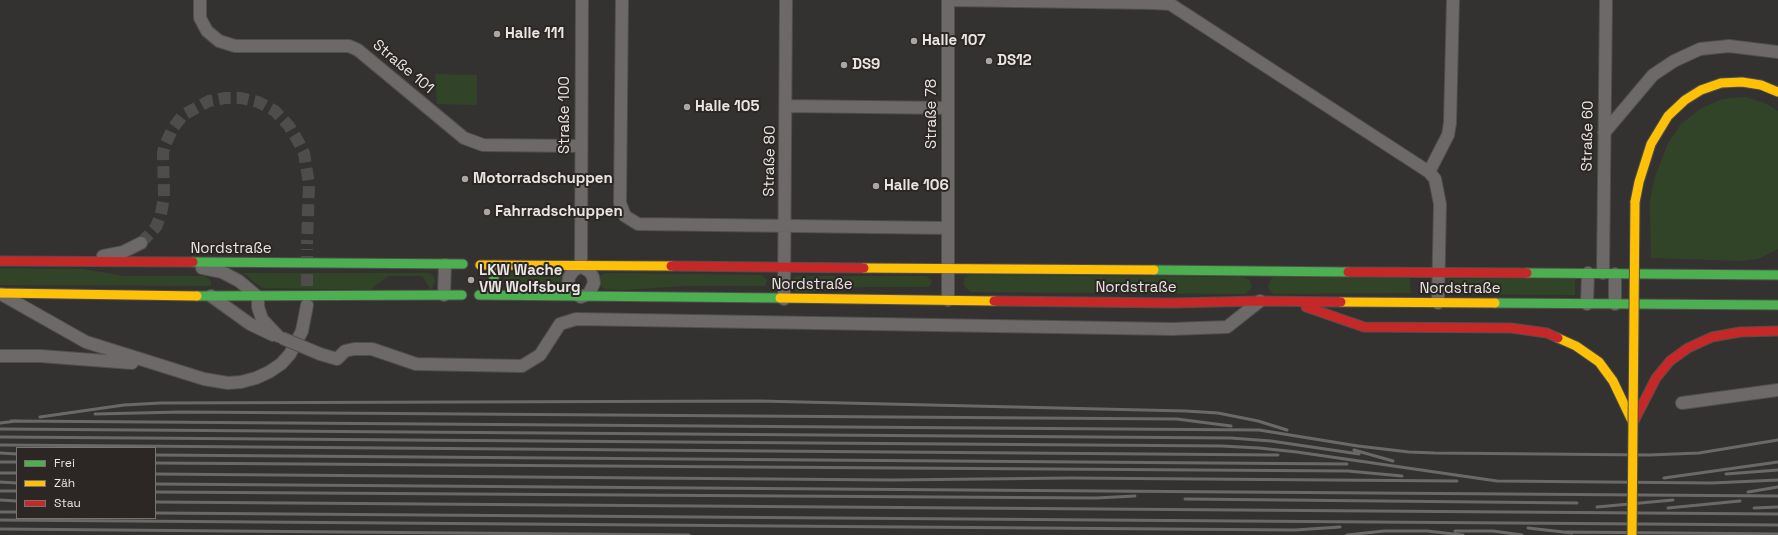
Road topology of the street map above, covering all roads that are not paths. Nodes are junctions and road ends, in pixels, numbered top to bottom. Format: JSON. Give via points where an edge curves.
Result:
{"nodes":[{"id":1,"x":200,"y":0,"type":"edge"},
{"id":2,"x":582,"y":0,"type":"edge"},
{"id":3,"x":622,"y":0,"type":"edge"},
{"id":4,"x":786,"y":0,"type":"edge"},
{"id":5,"x":948,"y":0,"type":"edge"},
{"id":6,"x":1453,"y":0,"type":"edge"},
{"id":7,"x":1606,"y":0,"type":"edge"},
{"id":8,"x":1778,"y":52,"type":"edge"},
{"id":9,"x":1778,"y":92,"type":"edge"},
{"id":10,"x":787,"y":106,"type":"junction"},
{"id":11,"x":948,"y":108,"type":"junction"},
{"id":12,"x":1604,"y":133,"type":"junction"},
{"id":13,"x":581,"y":146,"type":"junction"},
{"id":14,"x":1429,"y":172,"type":"junction"},
{"id":15,"x":785,"y":225,"type":"junction"},
{"id":16,"x":948,"y":228,"type":"junction"},
{"id":17,"x":141,"y":243,"type":"tunnel mouth"},
{"id":18,"x":0,"y":261,"type":"edge"},
{"id":19,"x":78,"y":261,"type":"junction"},
{"id":20,"x":179,"y":263,"type":"junction"},
{"id":21,"x":463,"y":264,"type":"dead end"},
{"id":22,"x":445,"y":265,"type":"junction"},
{"id":23,"x":480,"y":265,"type":"dead end"},
{"id":24,"x":494,"y":265,"type":"junction"},
{"id":25,"x":1772,"y":265,"type":"dead end"},
{"id":26,"x":581,"y":266,"type":"junction"},
{"id":27,"x":784,"y":267,"type":"junction"},
{"id":28,"x":948,"y":268,"type":"junction"},
{"id":29,"x":1439,"y":272,"type":"junction"},
{"id":30,"x":1588,"y":273,"type":"junction"},
{"id":31,"x":1609,"y":273,"type":"junction"},
{"id":32,"x":1741,"y":275,"type":"junction"},
{"id":33,"x":1778,"y":275,"type":"edge"},
{"id":34,"x":0,"y":293,"type":"edge"},
{"id":35,"x":462,"y":295,"type":"dead end"},
{"id":36,"x":479,"y":295,"type":"dead end"},
{"id":37,"x":494,"y":295,"type":"junction"},
{"id":38,"x":210,"y":296,"type":"junction"},
{"id":39,"x":444,"y":296,"type":"junction"},
{"id":40,"x":258,"y":297,"type":"junction"},
{"id":41,"x":582,"y":297,"type":"junction"},
{"id":42,"x":784,"y":299,"type":"junction"},
{"id":43,"x":948,"y":300,"type":"junction"},
{"id":44,"x":1260,"y":301,"type":"junction"},
{"id":45,"x":1292,"y":302,"type":"junction"},
{"id":46,"x":1438,"y":303,"type":"junction"},
{"id":47,"x":1587,"y":304,"type":"junction"},
{"id":48,"x":1615,"y":304,"type":"junction"},
{"id":49,"x":307,"y":305,"type":"tunnel mouth"},
{"id":50,"x":1778,"y":305,"type":"edge"},
{"id":51,"x":1778,"y":331,"type":"edge"},
{"id":52,"x":280,"y":337,"type":"junction"},
{"id":53,"x":0,"y":356,"type":"edge"},
{"id":54,"x":160,"y":364,"type":"junction"},
{"id":55,"x":1778,"y":390,"type":"edge"},
{"id":56,"x":1682,"y":403,"type":"dead end"},
{"id":57,"x":1633,"y":423,"type":"junction"},
{"id":58,"x":1632,"y":535,"type":"edge"}],
"edges":[{"from":1,"to":13,"type":"street","name":"Straße 101","via":[[200,18],[207,31],[219,41],[235,46],[349,46],[358,50],[464,138],[483,145]]},
{"from":2,"to":13,"type":"street","name":"Straße 100"},
{"from":3,"to":15,"type":"street","via":[[620,203],[625,216],[638,224]]},
{"from":4,"to":10,"type":"street","name":"Straße 80"},
{"from":5,"to":11,"type":"street","name":"Straße 78"},
{"from":5,"to":14,"type":"street","via":[[1170,4]]},
{"from":6,"to":14,"type":"street","via":[[1450,122],[1448,135]]},
{"from":7,"to":12,"type":"street","name":"Straße 60"},
{"from":8,"to":12,"type":"street","via":[[1729,46],[1700,49],[1674,61],[1653,75]]},
{"from":9,"to":57,"type":"street","bridge":true,"via":[[1761,85],[1742,82],[1721,83],[1701,90],[1685,100],[1668,116],[1651,144],[1635,202]]},
{"from":10,"to":11,"type":"street"},
{"from":10,"to":15,"type":"street","name":"Straße 80"},
{"from":11,"to":16,"type":"street","name":"Straße 78"},
{"from":12,"to":31,"type":"street","name":"Straße 60"},
{"from":13,"to":26,"type":"street","name":"Straße 100"},
{"from":14,"to":29,"type":"street","via":[[1435,179],[1440,204]]},
{"from":15,"to":16,"type":"street"},
{"from":15,"to":27,"type":"street","name":"Straße 80"},
{"from":16,"to":28,"type":"street","name":"Straße 78"},
{"from":17,"to":19,"type":"street","via":[[123,252]]},
{"from":18,"to":19,"type":"street","name":"Nordstraße"},
{"from":19,"to":20,"type":"street","name":"Nordstraße"},
{"from":20,"to":22,"type":"street","name":"Nordstraße"},
{"from":20,"to":40,"type":"street","via":[[222,272],[239,281]]},
{"from":21,"to":22,"type":"street","name":"Nordstraße"},
{"from":22,"to":39,"type":"street"},
{"from":23,"to":24,"type":"street","name":"Nordstraße"},
{"from":24,"to":26,"type":"street","name":"Nordstraße"},
{"from":24,"to":37,"type":"street"},
{"from":25,"to":32,"type":"street"},
{"from":26,"to":27,"type":"street","name":"Nordstraße"},
{"from":26,"to":41,"type":"street","via":[[590,272],[594,284],[589,294]]},
{"from":26,"to":41,"type":"street","via":[[569,276],[568,284],[571,291]]},
{"from":27,"to":28,"type":"street","name":"Nordstraße"},
{"from":27,"to":42,"type":"street","name":"Straße 80"},
{"from":28,"to":29,"type":"street","name":"Nordstraße"},
{"from":28,"to":43,"type":"street","name":"Straße 78"},
{"from":29,"to":30,"type":"street","name":"Nordstraße"},
{"from":29,"to":46,"type":"street"},
{"from":30,"to":31,"type":"street","name":"Nordstraße"},
{"from":30,"to":47,"type":"street"},
{"from":31,"to":32,"type":"street","name":"Nordstraße"},
{"from":31,"to":48,"type":"street","name":"Straße 60"},
{"from":32,"to":33,"type":"street","name":"Nordstraße"},
{"from":34,"to":38,"type":"street"},
{"from":34,"to":54,"type":"street","via":[[86,342]]},
{"from":35,"to":39,"type":"street"},
{"from":36,"to":37,"type":"street","name":"Nordstraße"},
{"from":37,"to":41,"type":"street","name":"Nordstraße"},
{"from":38,"to":40,"type":"street"},
{"from":38,"to":52,"type":"street","via":[[250,324]]},
{"from":39,"to":40,"type":"street"},
{"from":40,"to":52,"type":"street","via":[[262,319]]},
{"from":41,"to":42,"type":"street","name":"Nordstraße"},
{"from":42,"to":43,"type":"street","name":"Nordstraße"},
{"from":43,"to":44,"type":"street","name":"Nordstraße","via":[[1173,303]]},
{"from":44,"to":45,"type":"street","name":"Nordstraße"},
{"from":44,"to":52,"type":"street","bridge":true,"via":[[1227,327],[1172,329],[576,319],[560,324],[540,355],[522,366],[416,364],[372,349],[345,351],[337,359]]},
{"from":45,"to":46,"type":"street","name":"Nordstraße"},
{"from":45,"to":57,"type":"street","via":[[1364,327],[1511,328],[1547,333],[1576,346],[1598,362],[1613,381]]},
{"from":46,"to":47,"type":"street","name":"Nordstraße"},
{"from":47,"to":48,"type":"street","name":"Nordstraße"},
{"from":48,"to":50,"type":"street","name":"Nordstraße"},
{"from":49,"to":54,"type":"street","via":[[302,331],[290,354],[275,368],[256,378],[241,382],[216,382]]},
{"from":51,"to":57,"type":"street","via":[[1740,332],[1712,337],[1688,348],[1670,361],[1656,378]]},
{"from":53,"to":54,"type":"street"},
{"from":55,"to":56,"type":"street"},
{"from":57,"to":58,"type":"street","bridge":true}]}
